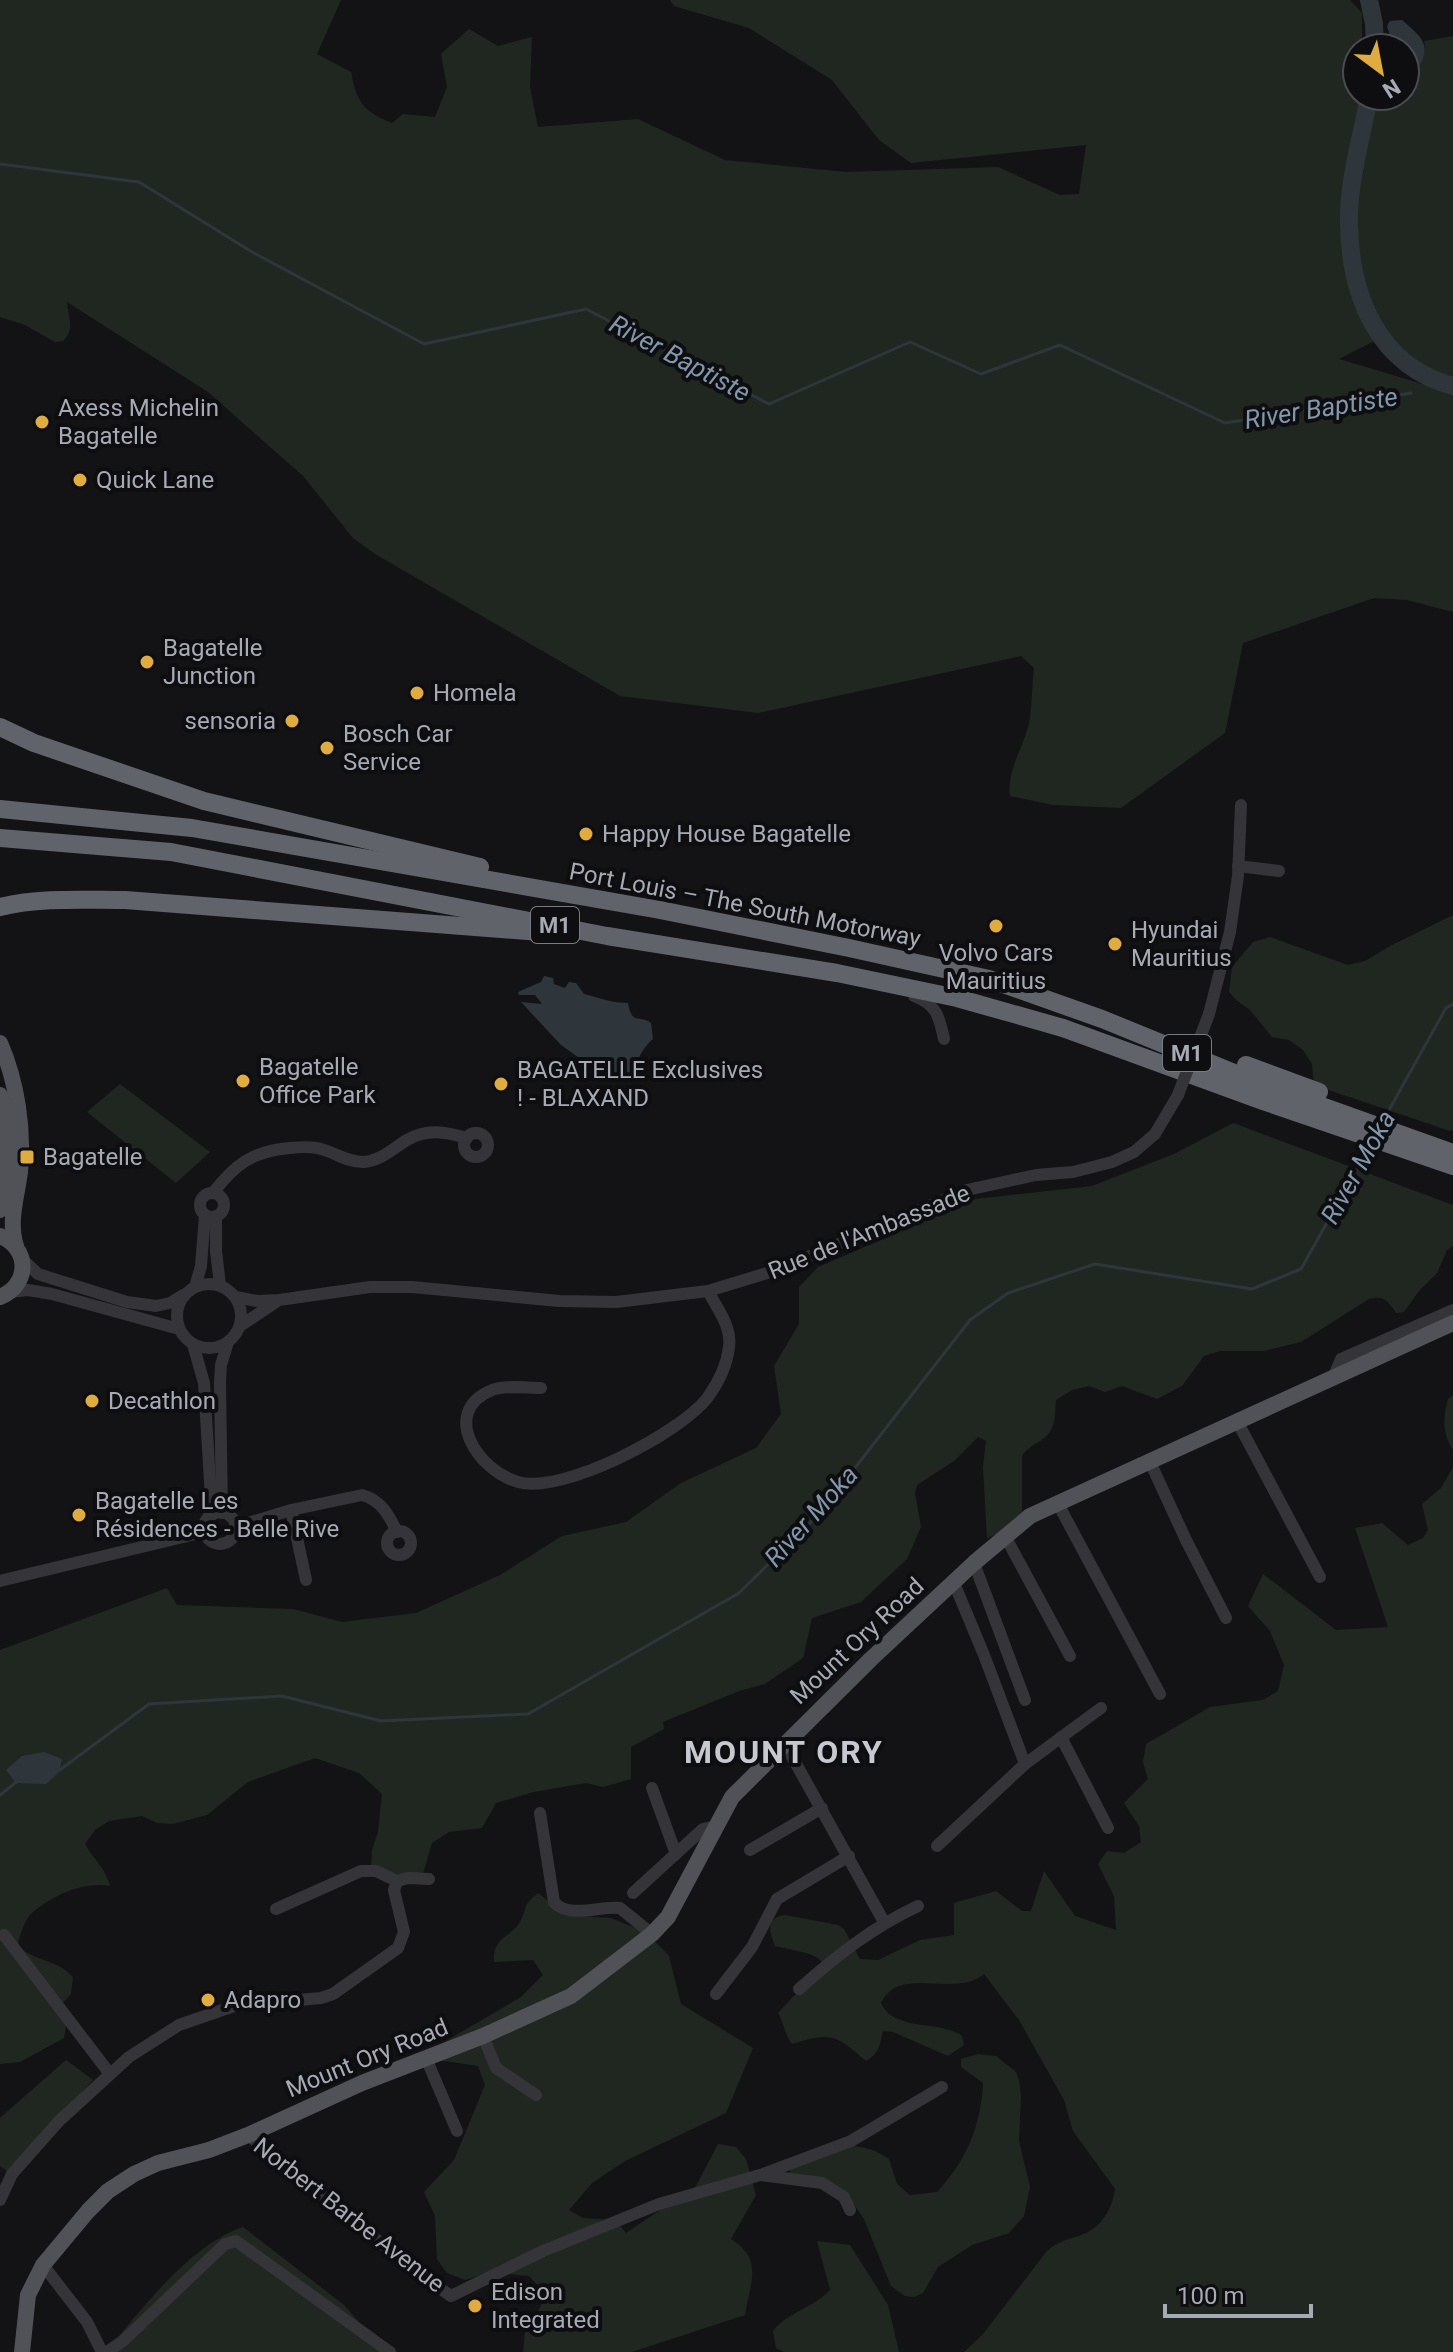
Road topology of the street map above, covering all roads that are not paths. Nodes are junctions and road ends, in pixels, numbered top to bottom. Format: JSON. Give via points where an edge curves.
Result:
{"nodes":[{"id":1,"x":0,"y":727,"type":"edge"},
{"id":2,"x":1241,"y":805,"type":"dead end"},
{"id":3,"x":0,"y":809,"type":"edge"},
{"id":4,"x":0,"y":838,"type":"edge"},
{"id":5,"x":1238,"y":866,"type":"junction"},
{"id":6,"x":1279,"y":871,"type":"dead end"},
{"id":7,"x":0,"y":907,"type":"edge"},
{"id":8,"x":660,"y":910,"type":"junction"},
{"id":9,"x":607,"y":936,"type":"junction"},
{"id":10,"x":837,"y":973,"type":"junction"},
{"id":11,"x":944,"y":1039,"type":"dead end"},
{"id":12,"x":0,"y":1043,"type":"edge"},
{"id":13,"x":1267,"y":1094,"type":"junction"},
{"id":14,"x":0,"y":1095,"type":"edge"},
{"id":15,"x":467,"y":1138,"type":"dead end"},
{"id":16,"x":1453,"y":1142,"type":"edge"},
{"id":17,"x":1453,"y":1153,"type":"edge"},
{"id":18,"x":1453,"y":1166,"type":"edge"},
{"id":19,"x":1453,"y":1178,"type":"edge"},
{"id":20,"x":0,"y":1210,"type":"edge"},
{"id":21,"x":211,"y":1215,"type":"junction"},
{"id":22,"x":0,"y":1236,"type":"edge"},
{"id":23,"x":19,"y":1253,"type":"junction"},
{"id":24,"x":220,"y":1285,"type":"junction"},
{"id":25,"x":190,"y":1290,"type":"junction"},
{"id":26,"x":708,"y":1291,"type":"junction"},
{"id":27,"x":5,"y":1295,"type":"edge"},
{"id":28,"x":236,"y":1297,"type":"junction"},
{"id":29,"x":279,"y":1300,"type":"junction"},
{"id":30,"x":1453,"y":1310,"type":"edge"},
{"id":31,"x":1453,"y":1323,"type":"edge"},
{"id":32,"x":240,"y":1326,"type":"junction"},
{"id":33,"x":179,"y":1329,"type":"junction"},
{"id":34,"x":228,"y":1342,"type":"junction"},
{"id":35,"x":193,"y":1344,"type":"junction"},
{"id":36,"x":1333,"y":1378,"type":"junction"},
{"id":37,"x":541,"y":1388,"type":"dead end"},
{"id":38,"x":1237,"y":1421,"type":"junction"},
{"id":39,"x":1150,"y":1462,"type":"junction"},
{"id":40,"x":1057,"y":1502,"type":"junction"},
{"id":41,"x":291,"y":1510,"type":"junction"},
{"id":42,"x":217,"y":1514,"type":"junction"},
{"id":43,"x":235,"y":1527,"type":"junction"},
{"id":44,"x":204,"y":1532,"type":"junction"},
{"id":45,"x":397,"y":1532,"type":"dead end"},
{"id":46,"x":1005,"y":1536,"type":"junction"},
{"id":47,"x":974,"y":1563,"type":"junction"},
{"id":48,"x":1320,"y":1577,"type":"dead end"},
{"id":49,"x":306,"y":1580,"type":"dead end"},
{"id":50,"x":0,"y":1581,"type":"edge"},
{"id":51,"x":954,"y":1583,"type":"junction"},
{"id":52,"x":1226,"y":1618,"type":"dead end"},
{"id":53,"x":1070,"y":1656,"type":"dead end"},
{"id":54,"x":1160,"y":1694,"type":"dead end"},
{"id":55,"x":1025,"y":1700,"type":"dead end"},
{"id":56,"x":1101,"y":1708,"type":"dead end"},
{"id":57,"x":1061,"y":1737,"type":"junction"},
{"id":58,"x":785,"y":1744,"type":"junction"},
{"id":59,"x":1025,"y":1764,"type":"junction"},
{"id":60,"x":652,"y":1788,"type":"dead end"},
{"id":61,"x":822,"y":1808,"type":"junction"},
{"id":62,"x":540,"y":1813,"type":"dead end"},
{"id":63,"x":716,"y":1826,"type":"junction"},
{"id":64,"x":1108,"y":1828,"type":"dead end"},
{"id":65,"x":937,"y":1846,"type":"dead end"},
{"id":66,"x":750,"y":1850,"type":"dead end"},
{"id":67,"x":676,"y":1854,"type":"junction"},
{"id":68,"x":849,"y":1856,"type":"junction"},
{"id":69,"x":429,"y":1879,"type":"dead end"},
{"id":70,"x":397,"y":1881,"type":"junction"},
{"id":71,"x":633,"y":1893,"type":"dead end"},
{"id":72,"x":918,"y":1906,"type":"dead end"},
{"id":73,"x":276,"y":1909,"type":"dead end"},
{"id":74,"x":884,"y":1922,"type":"junction"},
{"id":75,"x":652,"y":1934,"type":"junction"},
{"id":76,"x":4,"y":1935,"type":"dead end"},
{"id":77,"x":799,"y":1989,"type":"dead end"},
{"id":78,"x":716,"y":1994,"type":"dead end"},
{"id":79,"x":483,"y":2036,"type":"junction"},
{"id":80,"x":426,"y":2058,"type":"junction"},
{"id":81,"x":110,"y":2074,"type":"junction"},
{"id":82,"x":942,"y":2087,"type":"dead end"},
{"id":83,"x":536,"y":2095,"type":"dead end"},
{"id":84,"x":457,"y":2131,"type":"dead end"},
{"id":85,"x":248,"y":2135,"type":"junction"},
{"id":86,"x":760,"y":2175,"type":"junction"},
{"id":87,"x":0,"y":2200,"type":"edge"},
{"id":88,"x":850,"y":2210,"type":"dead end"},
{"id":89,"x":43,"y":2265,"type":"junction"},
{"id":90,"x":22,"y":2352,"type":"edge"},
{"id":91,"x":104,"y":2352,"type":"edge"},
{"id":92,"x":390,"y":2352,"type":"edge"}],
"edges":[{"from":1,"to":8,"type":"highway","via":[[204,801]]},
{"from":2,"to":5,"type":"street","name":"Rue de l'Ambassade"},
{"from":3,"to":8,"type":"highway","name":"Port Louis – The South Motorway","number":"M1","via":[[192,828]]},
{"from":4,"to":9,"type":"highway","name":"Port Louis – The South Motorway","number":"M1","via":[[171,852]]},
{"from":5,"to":6,"type":"street"},
{"from":5,"to":26,"type":"street","name":"Rue de l'Ambassade","bridge":true,"via":[[1230,932],[1209,1014],[1178,1095],[1155,1134],[1134,1152],[1073,1172],[967,1190],[777,1270]]},
{"from":7,"to":9,"type":"highway","via":[[125,900]]},
{"from":8,"to":13,"type":"highway","name":"Port Louis – The South Motorway","number":"M1","via":[[989,979],[1102,1019]]},
{"from":9,"to":10,"type":"highway","name":"Port Louis – The South Motorway","number":"M1"},
{"from":10,"to":11,"type":"street","via":[[928,1001],[939,1016]]},
{"from":10,"to":13,"type":"highway","name":"Port Louis – The South Motorway","number":"M1","via":[[957,998]]},
{"from":12,"to":23,"type":"main road","via":[[20,1128],[12,1233]]},
{"from":13,"to":16,"type":"highway"},
{"from":13,"to":17,"type":"highway","name":"Port Louis – The South Motorway","number":"M1"},
{"from":13,"to":18,"type":"highway","name":"Port Louis – The South Motorway","number":"M1"},
{"from":13,"to":19,"type":"highway"},
{"from":14,"to":20,"type":"main road","via":[[7,1161]]},
{"from":15,"to":21,"type":"street","via":[[422,1133],[364,1162],[322,1149],[270,1150],[230,1171],[206,1195],[201,1209]]},
{"from":21,"to":24,"type":"street"},
{"from":21,"to":25,"type":"street","via":[[201,1266]]},
{"from":22,"to":23,"type":"main road"},
{"from":23,"to":25,"type":"street","via":[[38,1274],[145,1306],[170,1303]]},
{"from":23,"to":27,"type":"main road","via":[[21,1278]]},
{"from":24,"to":25,"type":"street","via":[[205,1283]]},
{"from":24,"to":28,"type":"street"},
{"from":25,"to":33,"type":"street","via":[[177,1311]]},
{"from":26,"to":29,"type":"street","name":"Rue de l'Ambassade","via":[[616,1302],[370,1287]]},
{"from":26,"to":37,"type":"street","via":[[726,1323],[730,1345],[722,1372],[706,1400],[613,1463],[579,1476],[522,1484],[488,1466],[466,1435],[477,1399],[495,1388]]},
{"from":27,"to":33,"type":"street","via":[[28,1290],[52,1294]]},
{"from":28,"to":29,"type":"street"},
{"from":28,"to":32,"type":"street"},
{"from":29,"to":32,"type":"street"},
{"from":30,"to":36,"type":"street","via":[[1341,1359]]},
{"from":31,"to":36,"type":"main road","name":"Mount Ory Road"},
{"from":32,"to":34,"type":"street"},
{"from":33,"to":35,"type":"street"},
{"from":34,"to":35,"type":"street","via":[[210,1348]]},
{"from":34,"to":42,"type":"street","via":[[221,1365]]},
{"from":35,"to":42,"type":"street","via":[[204,1383]]},
{"from":36,"to":38,"type":"main road","name":"Mount Ory Road"},
{"from":38,"to":39,"type":"main road","name":"Mount Ory Road"},
{"from":38,"to":48,"type":"street"},
{"from":39,"to":40,"type":"main road","name":"Mount Ory Road"},
{"from":39,"to":52,"type":"street"},
{"from":40,"to":46,"type":"main road","name":"Mount Ory Road"},
{"from":40,"to":54,"type":"street"},
{"from":41,"to":43,"type":"street"},
{"from":41,"to":45,"type":"street","via":[[362,1495],[382,1506]]},
{"from":41,"to":49,"type":"street"},
{"from":42,"to":43,"type":"street","via":[[231,1518]]},
{"from":42,"to":44,"type":"street","via":[[205,1522]]},
{"from":43,"to":44,"type":"street","via":[[233,1537],[220,1544]]},
{"from":44,"to":50,"type":"street"},
{"from":46,"to":47,"type":"main road","name":"Mount Ory Road"},
{"from":46,"to":53,"type":"street"},
{"from":47,"to":51,"type":"main road","name":"Mount Ory Road"},
{"from":47,"to":55,"type":"street"},
{"from":51,"to":58,"type":"main road","name":"Mount Ory Road"},
{"from":51,"to":59,"type":"street"},
{"from":56,"to":57,"type":"street"},
{"from":57,"to":59,"type":"street"},
{"from":57,"to":64,"type":"street"},
{"from":58,"to":61,"type":"street"},
{"from":58,"to":63,"type":"main road","name":"Mount Ory Road","via":[[732,1797]]},
{"from":59,"to":65,"type":"street"},
{"from":60,"to":67,"type":"street"},
{"from":61,"to":66,"type":"street"},
{"from":61,"to":68,"type":"street"},
{"from":62,"to":75,"type":"street","via":[[558,1907],[620,1908]]},
{"from":63,"to":67,"type":"street","via":[[703,1829]]},
{"from":63,"to":75,"type":"main road","name":"Mount Ory Road","via":[[668,1917]]},
{"from":67,"to":71,"type":"street"},
{"from":68,"to":74,"type":"street"},
{"from":68,"to":78,"type":"street","via":[[777,1899],[752,1947]]},
{"from":69,"to":70,"type":"street"},
{"from":70,"to":73,"type":"street","via":[[376,1871],[361,1871]]},
{"from":70,"to":81,"type":"street","via":[[402,1942],[333,1994],[205,2014],[179,2025]]},
{"from":72,"to":74,"type":"street"},
{"from":74,"to":77,"type":"street"},
{"from":75,"to":79,"type":"main road","name":"Mount Ory Road","via":[[571,1996]]},
{"from":76,"to":81,"type":"street"},
{"from":79,"to":80,"type":"main road","name":"Mount Ory Road"},
{"from":79,"to":83,"type":"street","via":[[496,2068]]},
{"from":80,"to":84,"type":"street"},
{"from":80,"to":85,"type":"main road","name":"Mount Ory Road"},
{"from":81,"to":87,"type":"street","via":[[31,2150]]},
{"from":82,"to":86,"type":"street","via":[[851,2141]]},
{"from":85,"to":86,"type":"street","name":"Norbert Barbe Avenue","via":[[451,2296],[659,2204]]},
{"from":85,"to":89,"type":"main road","name":"Mount Ory Road","via":[[134,2174],[108,2191]]},
{"from":86,"to":88,"type":"street","via":[[822,2183],[844,2197]]},
{"from":89,"to":90,"type":"main road","name":"Mount Ory Road","via":[[28,2295]]},
{"from":89,"to":91,"type":"street"},
{"from":91,"to":92,"type":"street","via":[[123,2341],[225,2244],[236,2241]]}]}
